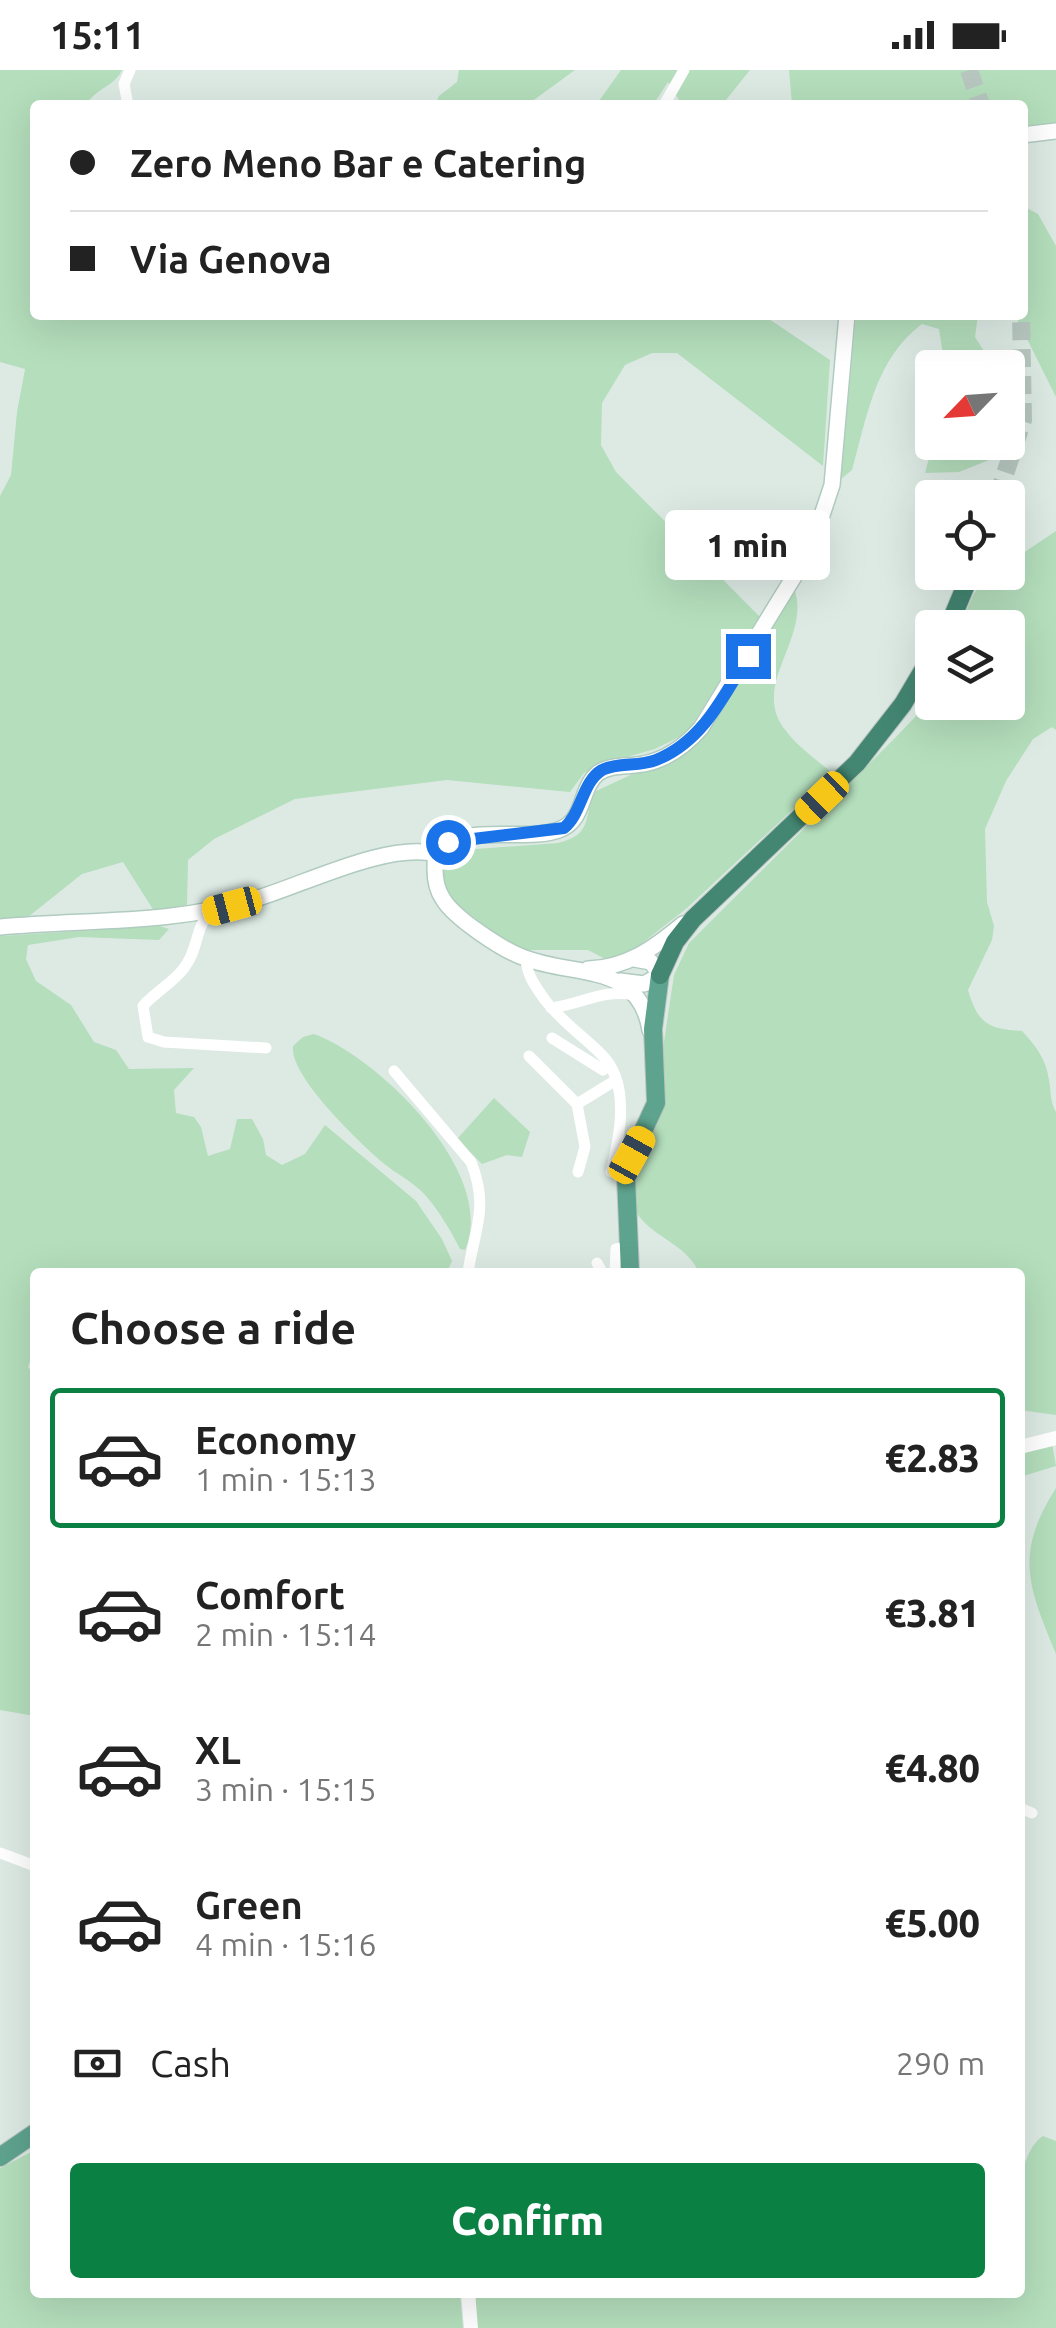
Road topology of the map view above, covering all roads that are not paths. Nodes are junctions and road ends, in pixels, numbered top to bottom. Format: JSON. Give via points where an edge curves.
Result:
{"nodes":[{"id":1,"x":130,"y":70,"type":"edge"},
{"id":2,"x":684,"y":70,"type":"edge"},
{"id":3,"x":127,"y":100,"type":"edge"},
{"id":4,"x":667,"y":100,"type":"edge"},
{"id":5,"x":1056,"y":130,"type":"edge"},
{"id":6,"x":1028,"y":134,"type":"edge"},
{"id":7,"x":847,"y":320,"type":"edge"},
{"id":8,"x":915,"y":683,"type":"edge"},
{"id":9,"x":436,"y":854,"type":"junction"},
{"id":10,"x":705,"y":906,"type":"junction"},
{"id":11,"x":210,"y":912,"type":"junction"},
{"id":12,"x":0,"y":927,"type":"edge"},
{"id":13,"x":526,"y":959,"type":"junction"},
{"id":14,"x":634,"y":959,"type":"junction"},
{"id":15,"x":578,"y":969,"type":"junction"},
{"id":16,"x":660,"y":976,"type":"junction"},
{"id":17,"x":611,"y":978,"type":"junction"},
{"id":18,"x":636,"y":996,"type":"junction"},
{"id":19,"x":552,"y":1008,"type":"junction"},
{"id":20,"x":552,"y":1038,"type":"dead end"},
{"id":21,"x":266,"y":1048,"type":"dead end"},
{"id":22,"x":653,"y":1050,"type":"junction"},
{"id":23,"x":529,"y":1056,"type":"dead end"},
{"id":24,"x":609,"y":1064,"type":"junction"},
{"id":25,"x":394,"y":1071,"type":"dead end"},
{"id":26,"x":616,"y":1080,"type":"junction"},
{"id":27,"x":578,"y":1104,"type":"junction"},
{"id":28,"x":578,"y":1172,"type":"dead end"},
{"id":29,"x":611,"y":1172,"type":"dead end"},
{"id":30,"x":628,"y":1247,"type":"junction"},
{"id":31,"x":469,"y":1268,"type":"edge"},
{"id":32,"x":616,"y":1268,"type":"edge"},
{"id":33,"x":630,"y":1268,"type":"edge"},
{"id":34,"x":1056,"y":1438,"type":"edge"},
{"id":35,"x":1025,"y":1446,"type":"edge"},
{"id":36,"x":0,"y":1853,"type":"edge"},
{"id":37,"x":30,"y":1864,"type":"edge"},
{"id":38,"x":30,"y":2137,"type":"edge"},
{"id":39,"x":0,"y":2158,"type":"edge"},
{"id":40,"x":468,"y":2298,"type":"edge"},
{"id":41,"x":471,"y":2328,"type":"edge"}],
"edges":[{"from":1,"to":3,"type":"street"},
{"from":2,"to":4,"type":"street"},
{"from":5,"to":6,"type":"main road"},
{"from":7,"to":9,"type":"main road","via":[[832,485],[806,557],[690,740],[656,760],[602,771],[564,828],[462,838]]},
{"from":8,"to":10,"type":"highway","via":[[856,762]]},
{"from":9,"to":11,"type":"main road","via":[[392,853]]},
{"from":9,"to":13,"type":"main road","via":[[444,902]]},
{"from":10,"to":14,"type":"main road"},
{"from":10,"to":16,"type":"highway","via":[[675,942]]},
{"from":11,"to":12,"type":"main road"},
{"from":11,"to":21,"type":"street","via":[[183,970],[143,1006],[146,1033],[164,1042]]},
{"from":13,"to":15,"type":"main road"},
{"from":13,"to":19,"type":"street","via":[[532,982]]},
{"from":14,"to":15,"type":"main road"},
{"from":14,"to":16,"type":"main road","via":[[650,962]]},
{"from":15,"to":17,"type":"main road"},
{"from":16,"to":17,"type":"main road","via":[[644,984]]},
{"from":16,"to":22,"type":"main road"},
{"from":17,"to":18,"type":"main road"},
{"from":18,"to":19,"type":"street","via":[[612,991]]},
{"from":18,"to":22,"type":"main road"},
{"from":19,"to":24,"type":"street"},
{"from":20,"to":24,"type":"street","via":[[603,1070]]},
{"from":22,"to":30,"type":"main road","via":[[656,1103],[626,1177]]},
{"from":23,"to":27,"type":"street"},
{"from":24,"to":26,"type":"street"},
{"from":25,"to":31,"type":"street","via":[[471,1162],[478,1180],[480,1223]]},
{"from":26,"to":27,"type":"street"},
{"from":26,"to":29,"type":"street","via":[[619,1137]]},
{"from":27,"to":28,"type":"street","via":[[585,1147]]},
{"from":30,"to":32,"type":"street","via":[[616,1249]]},
{"from":30,"to":33,"type":"main road"},
{"from":34,"to":35,"type":"street"},
{"from":36,"to":37,"type":"street"},
{"from":38,"to":39,"type":"main road"},
{"from":40,"to":41,"type":"street"}]}
